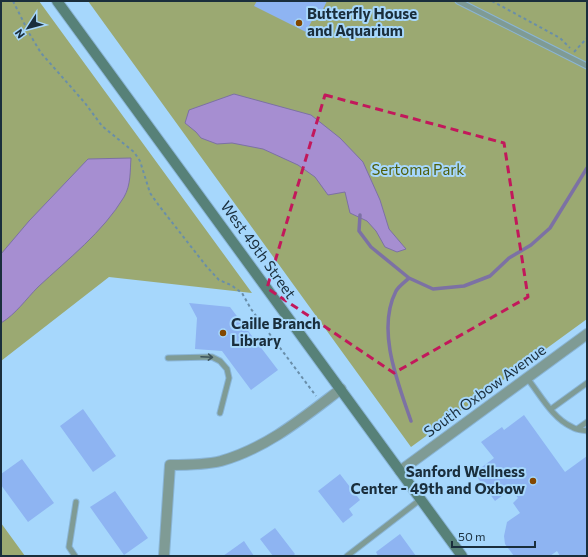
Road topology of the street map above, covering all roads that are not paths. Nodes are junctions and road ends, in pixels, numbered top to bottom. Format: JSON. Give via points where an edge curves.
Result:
{"nodes":[{"id":1,"x":57,"y":1,"type":"edge"},
{"id":2,"x":458,"y":1,"type":"edge"},
{"id":3,"x":587,"y":66,"type":"edge"},
{"id":4,"x":587,"y":334,"type":"edge"},
{"id":5,"x":168,"y":358,"type":"dead end"},
{"id":6,"x":528,"y":378,"type":"junction"},
{"id":7,"x":587,"y":383,"type":"edge"},
{"id":8,"x":341,"y":389,"type":"junction"},
{"id":9,"x":551,"y":409,"type":"junction"},
{"id":10,"x":220,"y":413,"type":"dead end"},
{"id":11,"x":587,"y":422,"type":"edge"},
{"id":12,"x":577,"y":429,"type":"junction"},
{"id":13,"x":587,"y":431,"type":"edge"},
{"id":14,"x":400,"y":471,"type":"junction"},
{"id":15,"x":421,"y":499,"type":"junction"},
{"id":16,"x":76,"y":502,"type":"dead end"},
{"id":17,"x":75,"y":556,"type":"edge"},
{"id":18,"x":164,"y":556,"type":"edge"},
{"id":19,"x":347,"y":556,"type":"edge"},
{"id":20,"x":462,"y":556,"type":"edge"}],
"edges":[{"from":1,"to":8,"type":"main road","name":"West 49th Street"},
{"from":2,"to":3,"type":"lane"},
{"from":4,"to":6,"type":"street","name":"South Oxbow Avenue"},
{"from":5,"to":10,"type":"lane","one_way":true,"via":[[212,357],[220,361],[227,369],[229,378]]},
{"from":6,"to":9,"type":"lane"},
{"from":6,"to":14,"type":"street","name":"South Oxbow Avenue"},
{"from":7,"to":9,"type":"lane"},
{"from":8,"to":14,"type":"main road","name":"West 49th Street"},
{"from":8,"to":18,"type":"street","via":[[286,430],[250,451],[209,463],[170,464]]},
{"from":9,"to":12,"type":"lane","via":[[562,422]]},
{"from":11,"to":12,"type":"lane"},
{"from":12,"to":13,"type":"lane"},
{"from":14,"to":15,"type":"main road","name":"West 49th Street"},
{"from":15,"to":19,"type":"lane"},
{"from":15,"to":20,"type":"main road","name":"West 49th Street"},
{"from":16,"to":17,"type":"lane","via":[[68,547]]}]}
